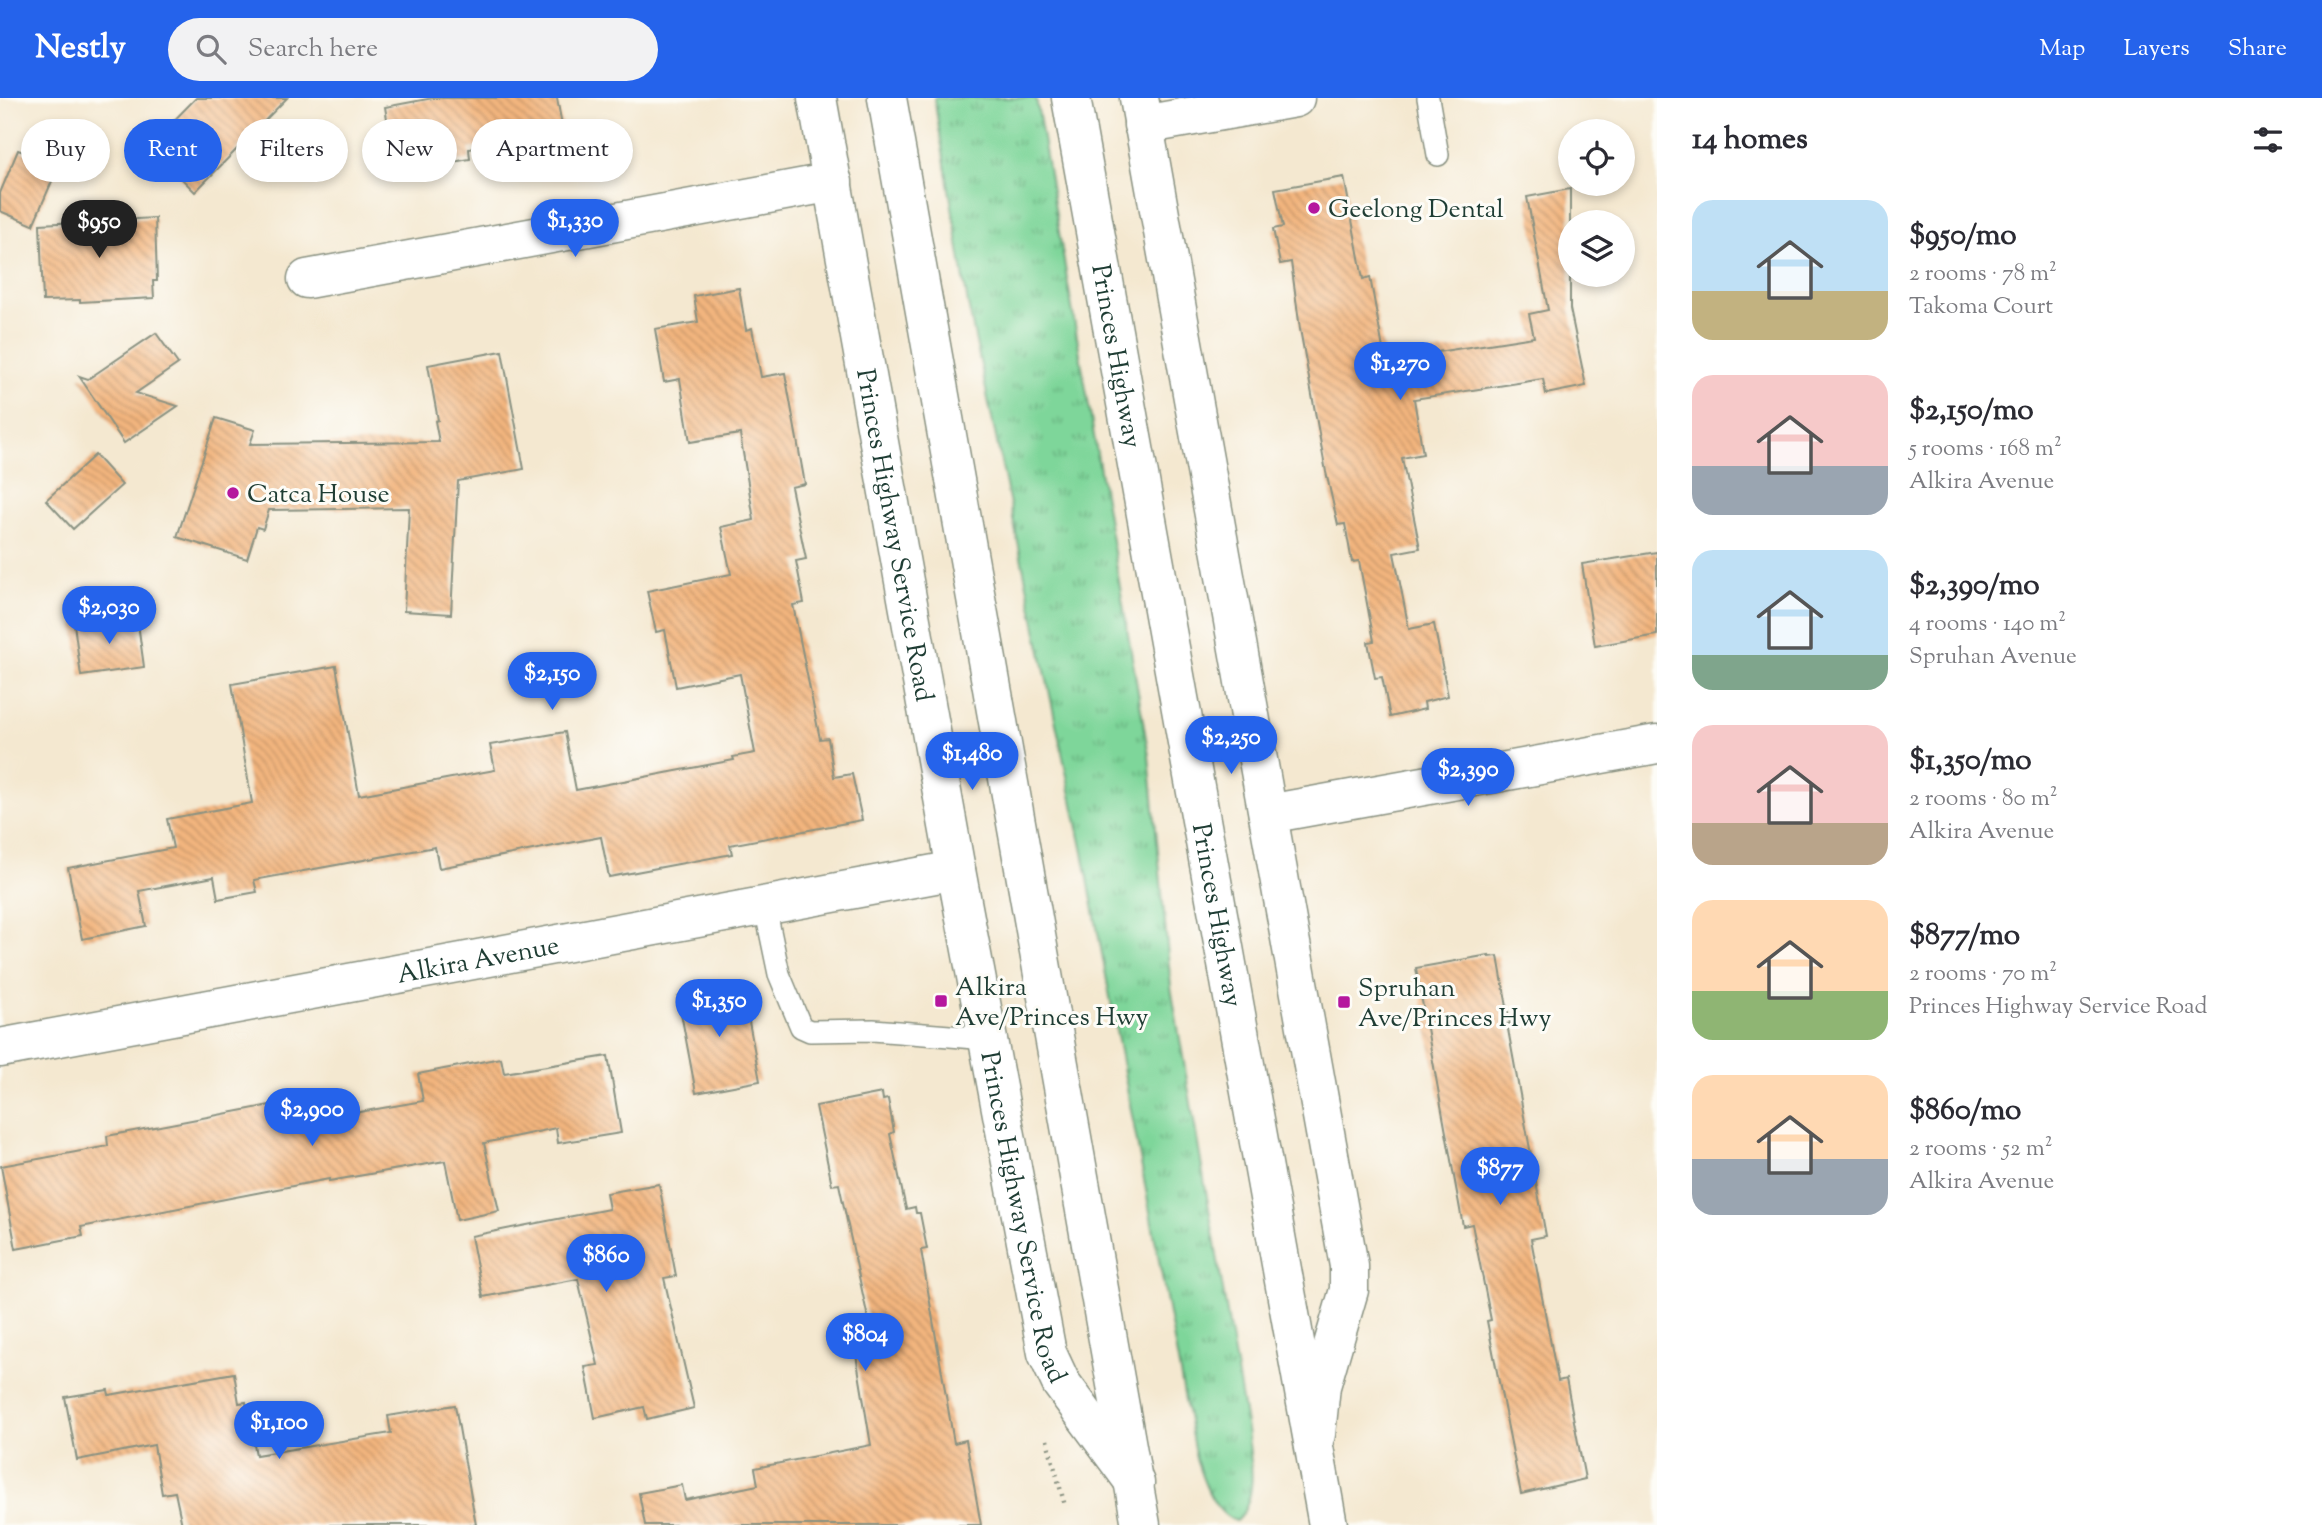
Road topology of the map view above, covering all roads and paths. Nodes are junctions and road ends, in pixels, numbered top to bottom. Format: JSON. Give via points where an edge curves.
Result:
{"nodes":[{"id":1,"x":817,"y":98,"type":"edge"},
{"id":2,"x":887,"y":98,"type":"edge"},
{"id":3,"x":1070,"y":98,"type":"edge"},
{"id":4,"x":1295,"y":98,"type":"edge"},
{"id":5,"x":1427,"y":98,"type":"edge"},
{"id":6,"x":1141,"y":111,"type":"edge"},
{"id":7,"x":1438,"y":155,"type":"dead end"},
{"id":8,"x":833,"y":182,"type":"junction"},
{"id":9,"x":307,"y":279,"type":"dead end"},
{"id":10,"x":1657,"y":744,"type":"edge"},
{"id":11,"x":1268,"y":814,"type":"junction"},
{"id":12,"x":956,"y":870,"type":"junction"},
{"id":13,"x":765,"y":907,"type":"junction"},
{"id":14,"x":988,"y":1039,"type":"junction"},
{"id":15,"x":0,"y":1048,"type":"edge"},
{"id":16,"x":1314,"y":1450,"type":"junction"},
{"id":17,"x":1135,"y":1483,"type":"junction"},
{"id":18,"x":1141,"y":1525,"type":"edge"},
{"id":19,"x":1301,"y":1525,"type":"edge"},
{"id":20,"x":1328,"y":1525,"type":"edge"}],
"edges":[{"from":1,"to":8,"type":"main road","name":"Princes Highway Service Road"},
{"from":2,"to":17,"type":"main road"},
{"from":3,"to":16,"type":"main road","name":"Princes Highway"},
{"from":4,"to":6,"type":"main road"},
{"from":5,"to":7,"type":"lane"},
{"from":6,"to":11,"type":"main road"},
{"from":8,"to":9,"type":"main road"},
{"from":8,"to":12,"type":"main road","name":"Princes Highway Service Road"},
{"from":10,"to":11,"type":"main road"},
{"from":11,"to":16,"type":"main road","via":[[1350,1278],[1321,1385]]},
{"from":12,"to":13,"type":"main road","name":"Alkira Avenue"},
{"from":12,"to":14,"type":"main road","name":"Princes Highway Service Road"},
{"from":13,"to":14,"type":"lane","via":[[779,974],[801,1027]]},
{"from":13,"to":15,"type":"main road","name":"Alkira Avenue"},
{"from":14,"to":17,"type":"main road","name":"Princes Highway Service Road","via":[[1049,1360]]},
{"from":16,"to":19,"type":"main road","via":[[1314,1480]]},
{"from":16,"to":20,"type":"main road","name":"Princes Highway"},
{"from":17,"to":18,"type":"main road"}]}
